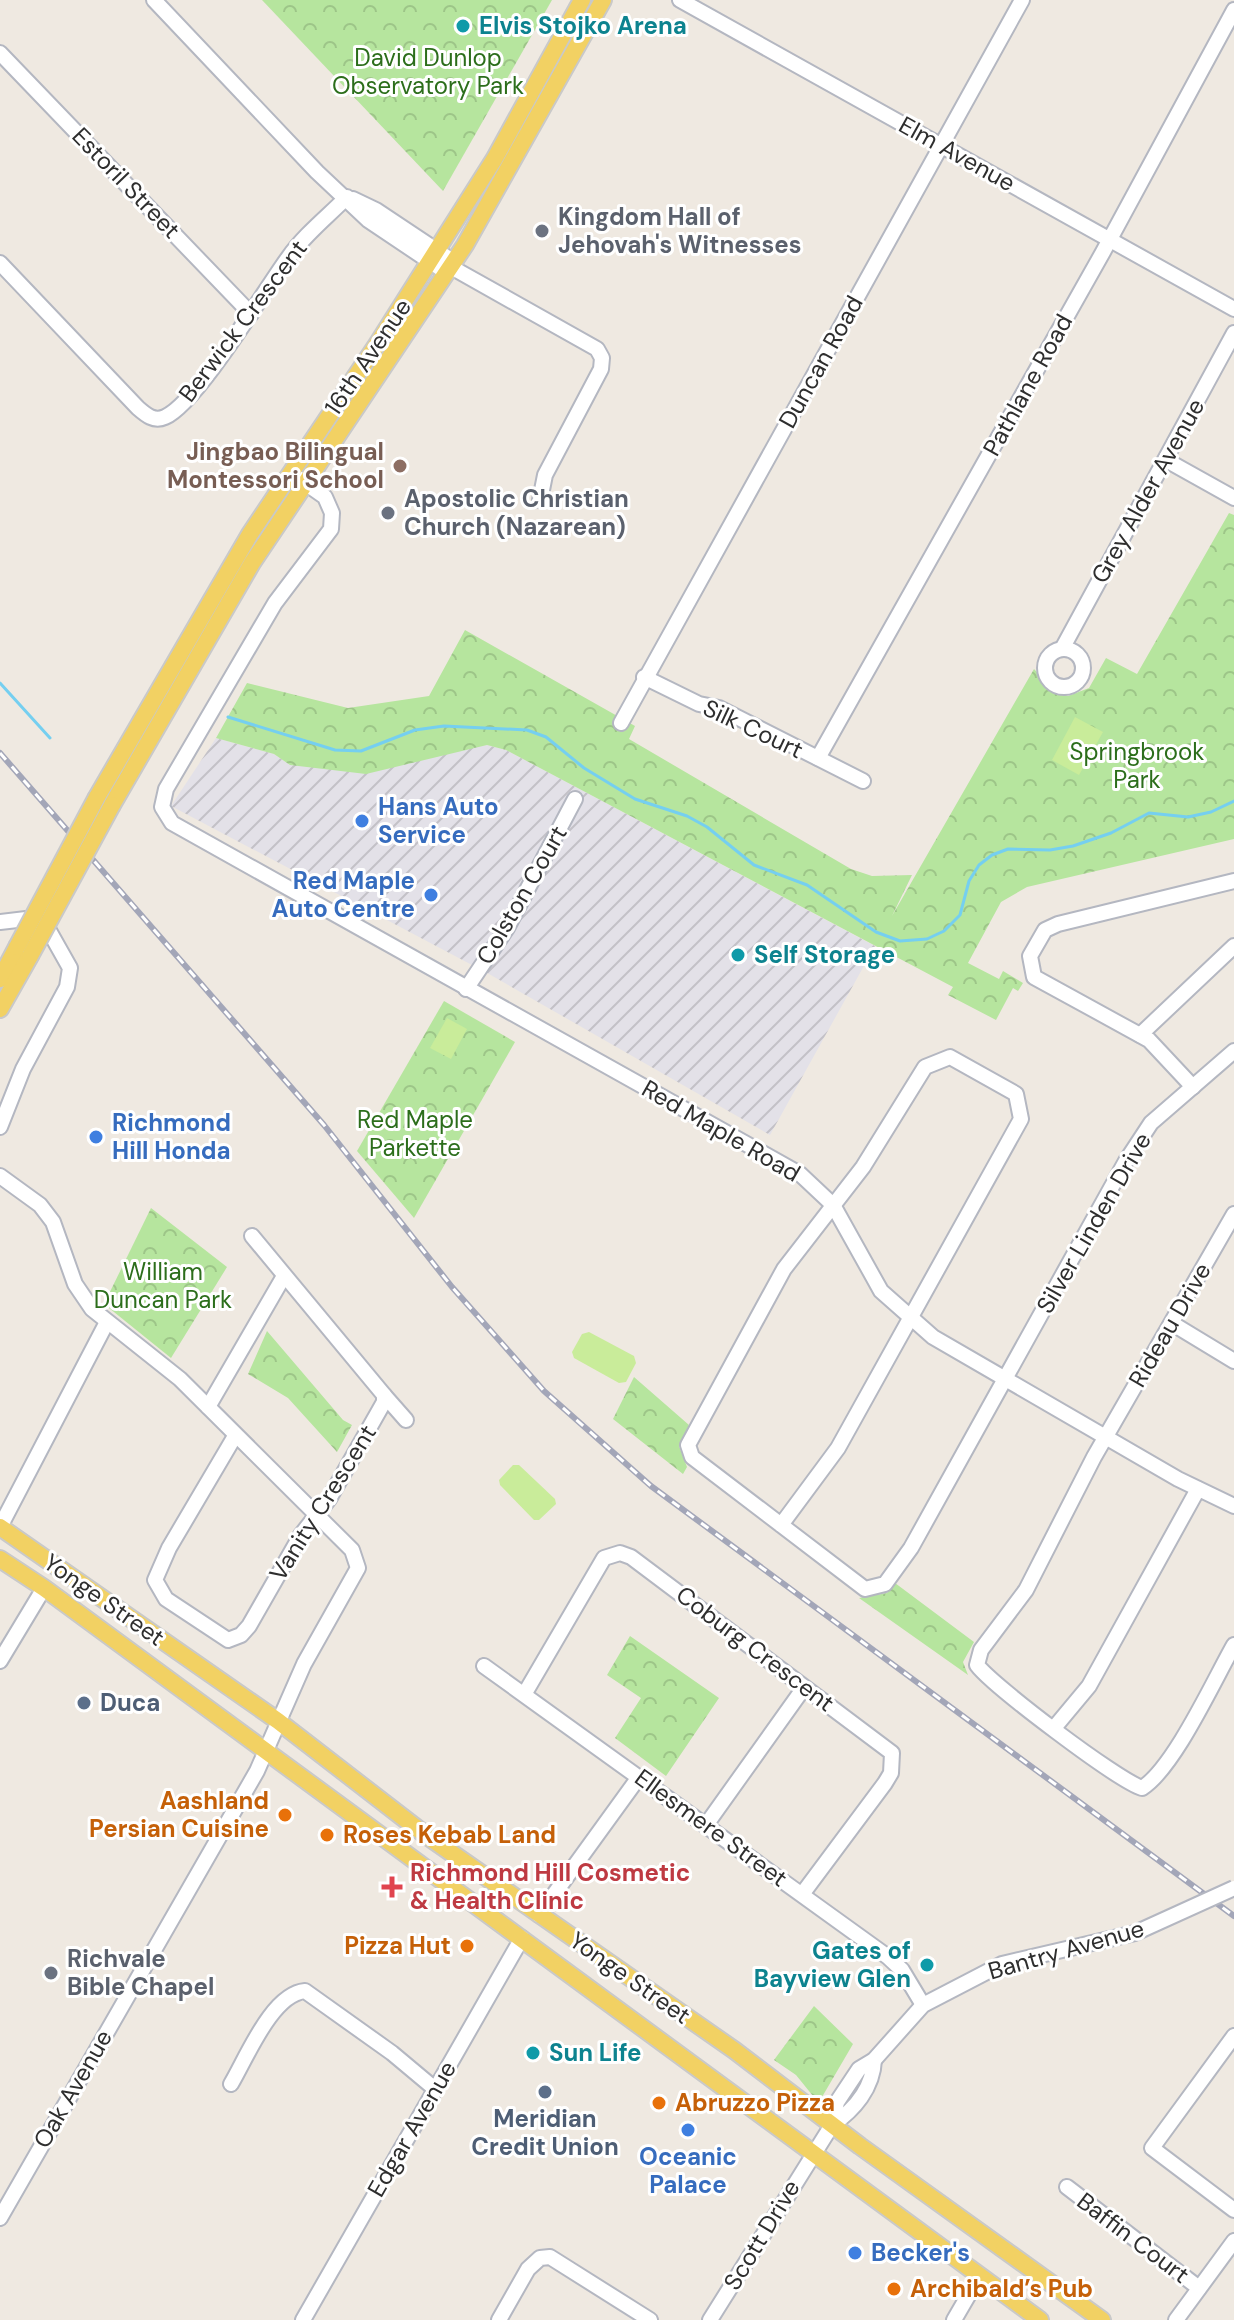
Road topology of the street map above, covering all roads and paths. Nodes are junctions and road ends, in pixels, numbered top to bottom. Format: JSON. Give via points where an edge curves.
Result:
{"nodes":[{"id":1,"x":154,"y":0,"type":"edge"},
{"id":2,"x":582,"y":0,"type":"edge"},
{"id":3,"x":603,"y":0,"type":"edge"},
{"id":4,"x":680,"y":0,"type":"edge"},
{"id":5,"x":1022,"y":0,"type":"edge"},
{"id":6,"x":1234,"y":10,"type":"edge"},
{"id":7,"x":0,"y":53,"type":"edge"},
{"id":8,"x":942,"y":145,"type":"junction"},
{"id":9,"x":347,"y":197,"type":"junction"},
{"id":10,"x":1110,"y":238,"type":"junction"},
{"id":11,"x":434,"y":256,"type":"junction"},
{"id":12,"x":0,"y":263,"type":"edge"},
{"id":13,"x":451,"y":267,"type":"junction"},
{"id":14,"x":1234,"y":309,"type":"edge"},
{"id":15,"x":251,"y":314,"type":"junction"},
{"id":16,"x":1234,"y":333,"type":"edge"},
{"id":17,"x":1166,"y":460,"type":"junction"},
{"id":18,"x":290,"y":473,"type":"junction"},
{"id":19,"x":306,"y":483,"type":"junction"},
{"id":20,"x":1234,"y":498,"type":"edge"},
{"id":21,"x":540,"y":500,"type":"dead end"},
{"id":22,"x":1062,"y":649,"type":"dead end"},
{"id":23,"x":644,"y":677,"type":"junction"},
{"id":24,"x":621,"y":723,"type":"dead end"},
{"id":25,"x":818,"y":758,"type":"junction"},
{"id":26,"x":863,"y":781,"type":"dead end"},
{"id":27,"x":575,"y":799,"type":"dead end"},
{"id":28,"x":104,"y":801,"type":"junction"},
{"id":29,"x":1234,"y":881,"type":"edge"},
{"id":30,"x":0,"y":922,"type":"edge"},
{"id":31,"x":1234,"y":946,"type":"edge"},
{"id":32,"x":23,"y":952,"type":"junction"},
{"id":33,"x":0,"y":979,"type":"edge"},
{"id":34,"x":466,"y":989,"type":"junction"},
{"id":35,"x":0,"y":1009,"type":"edge"},
{"id":36,"x":1140,"y":1035,"type":"junction"},
{"id":37,"x":1234,"y":1051,"type":"edge"},
{"id":38,"x":1193,"y":1087,"type":"junction"},
{"id":39,"x":0,"y":1127,"type":"edge"},
{"id":40,"x":0,"y":1176,"type":"edge"},
{"id":41,"x":833,"y":1205,"type":"junction"},
{"id":42,"x":1234,"y":1214,"type":"edge"},
{"id":43,"x":252,"y":1236,"type":"dead end"},
{"id":44,"x":284,"y":1276,"type":"junction"},
{"id":45,"x":908,"y":1317,"type":"junction"},
{"id":46,"x":107,"y":1322,"type":"junction"},
{"id":47,"x":1173,"y":1324,"type":"junction"},
{"id":48,"x":1234,"y":1361,"type":"edge"},
{"id":49,"x":1008,"y":1378,"type":"junction"},
{"id":50,"x":384,"y":1395,"type":"junction"},
{"id":51,"x":208,"y":1407,"type":"junction"},
{"id":52,"x":406,"y":1420,"type":"dead end"},
{"id":53,"x":235,"y":1436,"type":"junction"},
{"id":54,"x":1106,"y":1436,"type":"junction"},
{"id":55,"x":1198,"y":1489,"type":"junction"},
{"id":56,"x":1234,"y":1506,"type":"edge"},
{"id":57,"x":316,"y":1515,"type":"junction"},
{"id":58,"x":781,"y":1525,"type":"junction"},
{"id":59,"x":0,"y":1527,"type":"edge"},
{"id":60,"x":0,"y":1559,"type":"edge"},
{"id":61,"x":44,"y":1588,"type":"junction"},
{"id":62,"x":1234,"y":1645,"type":"edge"},
{"id":63,"x":0,"y":1661,"type":"edge"},
{"id":64,"x":484,"y":1666,"type":"dead end"},
{"id":65,"x":803,"y":1689,"type":"junction"},
{"id":66,"x":525,"y":1693,"type":"junction"},
{"id":67,"x":278,"y":1721,"type":"junction"},
{"id":68,"x":1054,"y":1728,"type":"junction"},
{"id":69,"x":267,"y":1751,"type":"junction"},
{"id":70,"x":639,"y":1777,"type":"junction"},
{"id":71,"x":706,"y":1825,"type":"junction"},
{"id":72,"x":1234,"y":1888,"type":"edge"},
{"id":73,"x":803,"y":1893,"type":"junction"},
{"id":74,"x":539,"y":1915,"type":"junction"},
{"id":75,"x":522,"y":1938,"type":"junction"},
{"id":76,"x":923,"y":2005,"type":"junction"},
{"id":77,"x":1234,"y":2036,"type":"edge"},
{"id":78,"x":231,"y":2084,"type":"dead end"},
{"id":79,"x":435,"y":2089,"type":"junction"},
{"id":80,"x":832,"y":2125,"type":"junction"},
{"id":81,"x":814,"y":2151,"type":"junction"},
{"id":82,"x":1067,"y":2187,"type":"dead end"},
{"id":83,"x":1234,"y":2210,"type":"edge"},
{"id":84,"x":0,"y":2218,"type":"edge"},
{"id":85,"x":1234,"y":2241,"type":"edge"},
{"id":86,"x":979,"y":2277,"type":"junction"},
{"id":87,"x":1199,"y":2288,"type":"junction"},
{"id":88,"x":303,"y":2320,"type":"edge"},
{"id":89,"x":499,"y":2320,"type":"edge"},
{"id":90,"x":650,"y":2320,"type":"edge"},
{"id":91,"x":710,"y":2320,"type":"edge"},
{"id":92,"x":954,"y":2320,"type":"edge"},
{"id":93,"x":1040,"y":2320,"type":"edge"},
{"id":94,"x":1102,"y":2320,"type":"edge"},
{"id":95,"x":1176,"y":2320,"type":"edge"}],
"edges":[{"from":1,"to":9,"type":"street"},
{"from":2,"to":11,"type":"main road","name":"16th Avenue"},
{"from":3,"to":13,"type":"main road","name":"16th Avenue"},
{"from":4,"to":8,"type":"street","name":"Elm Avenue"},
{"from":5,"to":8,"type":"street","name":"Duncan Road"},
{"from":6,"to":10,"type":"street","name":"Pathlane Road"},
{"from":7,"to":15,"type":"street","name":"Estoril Street"},
{"from":8,"to":10,"type":"street","name":"Elm Avenue"},
{"from":8,"to":23,"type":"street","name":"Duncan Road"},
{"from":9,"to":11,"type":"street","via":[[368,220]]},
{"from":9,"to":15,"type":"street","name":"Berwick Crescent","via":[[289,257]]},
{"from":10,"to":14,"type":"street","name":"Elm Avenue"},
{"from":10,"to":25,"type":"street","name":"Pathlane Road"},
{"from":11,"to":13,"type":"street"},
{"from":11,"to":18,"type":"main road","name":"16th Avenue"},
{"from":12,"to":15,"type":"street","name":"Berwick Crescent","via":[[150,418],[171,414]]},
{"from":13,"to":19,"type":"main road","name":"16th Avenue"},
{"from":13,"to":21,"type":"street","via":[[597,349],[602,358],[545,475]]},
{"from":16,"to":17,"type":"street","name":"Grey Alder Avenue"},
{"from":17,"to":20,"type":"street"},
{"from":17,"to":22,"type":"street","name":"Grey Alder Avenue"},
{"from":18,"to":19,"type":"street"},
{"from":18,"to":28,"type":"main road","name":"16th Avenue","via":[[236,556]]},
{"from":19,"to":28,"type":"main road","name":"16th Avenue"},
{"from":19,"to":34,"type":"street","name":"Red Maple Road","via":[[325,497],[331,529],[255,634],[166,789],[162,807],[172,823]]},
{"from":23,"to":24,"type":"street","name":"Duncan Road"},
{"from":23,"to":25,"type":"street","name":"Silk Court"},
{"from":25,"to":26,"type":"street","name":"Silk Court"},
{"from":27,"to":34,"type":"street","name":"Colston Court","via":[[507,928]]},
{"from":28,"to":32,"type":"main road","name":"16th Avenue","bridge":true},
{"from":29,"to":36,"type":"street","via":[[1058,924],[1045,930],[1035,946],[1030,956],[1034,977]]},
{"from":30,"to":39,"type":"street","via":[[26,919],[48,929],[70,968],[67,987],[23,1069]]},
{"from":31,"to":36,"type":"street"},
{"from":32,"to":33,"type":"main road","name":"16th Avenue"},
{"from":32,"to":35,"type":"main road","name":"16th Avenue"},
{"from":34,"to":41,"type":"street","name":"Red Maple Road","via":[[767,1154],[800,1174]]},
{"from":36,"to":38,"type":"street"},
{"from":37,"to":38,"type":"street","name":"Silver Linden Drive"},
{"from":38,"to":49,"type":"street","name":"Silver Linden Drive","via":[[1151,1123],[1126,1161]]},
{"from":40,"to":46,"type":"street","name":"Oak Avenue","via":[[40,1205],[53,1222],[81,1296]]},
{"from":41,"to":45,"type":"street","name":"Red Maple Road","via":[[868,1272]]},
{"from":41,"to":45,"type":"street","via":[[925,1067],[950,1057],[1016,1094],[1021,1119]]},
{"from":41,"to":58,"type":"street","via":[[784,1269],[688,1445],[692,1457]]},
{"from":42,"to":47,"type":"street","name":"Rideau Drive"},
{"from":43,"to":44,"type":"street","name":"Vanity Crescent"},
{"from":44,"to":50,"type":"street","name":"Vanity Crescent"},
{"from":44,"to":51,"type":"street"},
{"from":45,"to":49,"type":"street","name":"Red Maple Road","via":[[933,1337]]},
{"from":45,"to":58,"type":"street","via":[[838,1448]]},
{"from":46,"to":51,"type":"street","name":"Oak Avenue","via":[[161,1361]]},
{"from":46,"to":59,"type":"street"},
{"from":47,"to":48,"type":"street"},
{"from":47,"to":54,"type":"street","name":"Rideau Drive"},
{"from":49,"to":54,"type":"street","name":"Red Maple Road"},
{"from":49,"to":58,"type":"street","name":"Silver Linden Drive","via":[[885,1584],[875,1589],[860,1586]]},
{"from":50,"to":52,"type":"street"},
{"from":50,"to":57,"type":"street","name":"Vanity Crescent","via":[[367,1434]]},
{"from":51,"to":53,"type":"street","name":"Oak Avenue"},
{"from":53,"to":57,"type":"street","name":"Oak Avenue"},
{"from":53,"to":57,"type":"street","name":"Vanity Crescent","via":[[159,1569],[155,1580],[166,1599],[220,1637],[236,1639]]},
{"from":54,"to":55,"type":"street","name":"Red Maple Road"},
{"from":54,"to":68,"type":"street","name":"Rideau Drive","via":[[1026,1590],[981,1650],[977,1665]]},
{"from":55,"to":56,"type":"street","name":"Red Maple Road"},
{"from":55,"to":68,"type":"street","via":[[1089,1686]]},
{"from":57,"to":67,"type":"street","name":"Oak Avenue","via":[[352,1550],[358,1568]]},
{"from":59,"to":67,"type":"main road","name":"Yonge Street"},
{"from":60,"to":61,"type":"main road","name":"Yonge Street"},
{"from":61,"to":63,"type":"street"},
{"from":61,"to":69,"type":"main road","name":"Yonge Street"},
{"from":62,"to":68,"type":"street","via":[[1154,1780],[1142,1788]]},
{"from":64,"to":66,"type":"street","name":"Ellesmere Street"},
{"from":65,"to":66,"type":"street","name":"Coburg Crescent","via":[[631,1557],[609,1553]]},
{"from":65,"to":71,"type":"street"},
{"from":65,"to":73,"type":"street","name":"Coburg Crescent","via":[[885,1746],[893,1762],[885,1783]]},
{"from":66,"to":70,"type":"street","name":"Ellesmere Street"},
{"from":67,"to":69,"type":"street","name":"Oak Avenue"},
{"from":67,"to":74,"type":"main road","name":"Yonge Street"},
{"from":69,"to":75,"type":"main road","name":"Yonge Street"},
{"from":69,"to":84,"type":"street","name":"Oak Avenue"},
{"from":70,"to":71,"type":"street","name":"Ellesmere Street"},
{"from":70,"to":74,"type":"street"},
{"from":71,"to":73,"type":"street","name":"Ellesmere Street"},
{"from":72,"to":76,"type":"street","name":"Bantry Avenue","bridge":true,"via":[[1135,1933],[1002,1964]]},
{"from":73,"to":76,"type":"street","name":"Ellesmere Street","via":[[902,1970]]},
{"from":74,"to":80,"type":"main road","name":"Yonge Street"},
{"from":75,"to":79,"type":"street","name":"Edgar Avenue"},
{"from":75,"to":81,"type":"main road","name":"Yonge Street"},
{"from":76,"to":80,"type":"street","name":"Bantry Avenue","via":[[874,2060],[873,2076],[851,2112]]},
{"from":77,"to":83,"type":"street","via":[[1152,2148]]},
{"from":78,"to":79,"type":"street","via":[[278,2004],[305,1991]]},
{"from":79,"to":88,"type":"street","name":"Edgar Avenue"},
{"from":80,"to":81,"type":"street","name":"Bantry Avenue"},
{"from":80,"to":94,"type":"main road","name":"Yonge Street"},
{"from":81,"to":86,"type":"main road","name":"Yonge Street"},
{"from":81,"to":91,"type":"street","name":"Scott Drive"},
{"from":82,"to":87,"type":"street","name":"Baffin Court"},
{"from":85,"to":87,"type":"street"},
{"from":86,"to":92,"type":"street"},
{"from":86,"to":93,"type":"main road","name":"Yonge Street"},
{"from":87,"to":95,"type":"street"},
{"from":89,"to":90,"type":"street","via":[[528,2269],[550,2257]]}]}
